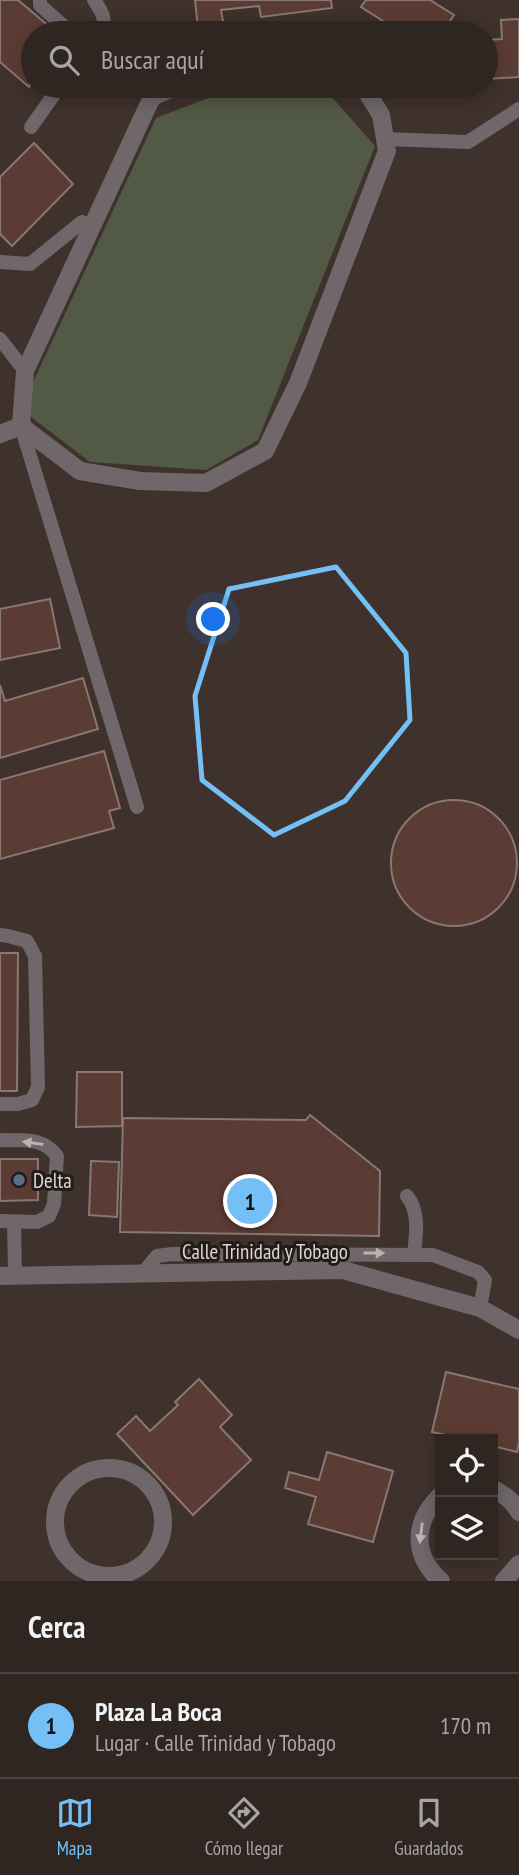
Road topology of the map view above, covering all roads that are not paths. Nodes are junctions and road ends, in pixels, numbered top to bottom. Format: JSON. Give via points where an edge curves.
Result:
{"nodes":[{"id":1,"x":40,"y":0,"type":"edge"},
{"id":2,"x":94,"y":0,"type":"edge"},
{"id":3,"x":58,"y":21,"type":"edge"},
{"id":4,"x":104,"y":21,"type":"edge"},
{"id":5,"x":52,"y":98,"type":"edge"},
{"id":6,"x":143,"y":98,"type":"edge"},
{"id":7,"x":370,"y":98,"type":"edge"},
{"id":8,"x":519,"y":109,"type":"edge"},
{"id":9,"x":32,"y":127,"type":"dead end"},
{"id":10,"x":385,"y":139,"type":"junction"},
{"id":11,"x":82,"y":222,"type":"dead end"},
{"id":12,"x":0,"y":262,"type":"edge"},
{"id":13,"x":0,"y":339,"type":"edge"},
{"id":14,"x":25,"y":371,"type":"junction"},
{"id":15,"x":21,"y":426,"type":"junction"},
{"id":16,"x":0,"y":434,"type":"edge"},
{"id":17,"x":137,"y":807,"type":"dead end"},
{"id":18,"x":0,"y":935,"type":"edge"},
{"id":19,"x":0,"y":1104,"type":"edge"},
{"id":20,"x":0,"y":1140,"type":"edge"},
{"id":21,"x":407,"y":1196,"type":"dead end"},
{"id":22,"x":7,"y":1222,"type":"edge"},
{"id":23,"x":414,"y":1254,"type":"junction"},
{"id":24,"x":143,"y":1273,"type":"junction"},
{"id":25,"x":7,"y":1275,"type":"edge"},
{"id":26,"x":480,"y":1308,"type":"junction"},
{"id":27,"x":519,"y":1330,"type":"edge"},
{"id":28,"x":498,"y":1491,"type":"edge"},
{"id":29,"x":439,"y":1497,"type":"edge"},
{"id":30,"x":519,"y":1512,"type":"edge"},
{"id":31,"x":519,"y":1564,"type":"edge"},
{"id":32,"x":106,"y":1578,"type":"edge"},
{"id":33,"x":440,"y":1581,"type":"edge"},
{"id":34,"x":505,"y":1581,"type":"edge"}],
"edges":[{"from":1,"to":3,"type":"lane"},
{"from":2,"to":4,"type":"lane"},
{"from":5,"to":9,"type":"lane"},
{"from":6,"to":14,"type":"street"},
{"from":7,"to":10,"type":"street","via":[[381,115]]},
{"from":8,"to":10,"type":"lane","via":[[468,142]]},
{"from":10,"to":15,"type":"street","via":[[387,151],[298,383],[265,451],[206,483],[140,481],[80,471]]},
{"from":11,"to":12,"type":"lane","via":[[30,264]]},
{"from":13,"to":14,"type":"lane"},
{"from":14,"to":15,"type":"street"},
{"from":15,"to":16,"type":"street"},
{"from":15,"to":17,"type":"lane"},
{"from":18,"to":19,"type":"lane","via":[[27,941],[35,956],[38,1087],[32,1100]]},
{"from":22,"to":20,"type":"lane","one_way":true,"via":[[37,1222],[49,1216],[57,1156],[50,1146],[38,1142]]},
{"from":21,"to":23,"type":"lane","via":[[417,1227]]},
{"from":22,"to":25,"type":"lane"},
{"from":24,"to":23,"type":"lane","one_way":true,"via":[[158,1256],[172,1254]]},
{"from":23,"to":26,"type":"lane","via":[[433,1255],[478,1272],[485,1280]]},
{"from":24,"to":25,"type":"street","name":"Calle Trinidad y Tobago"},
{"from":24,"to":26,"type":"street","name":"Calle Trinidad y Tobago","via":[[343,1270]]},
{"from":26,"to":27,"type":"street","name":"Calle Trinidad y Tobago"},
{"from":28,"to":30,"type":"street"},
{"from":29,"to":33,"type":"street","one_way":true,"via":[[428,1509],[419,1542],[431,1573]]},
{"from":31,"to":34,"type":"street"},
{"from":32,"to":32,"type":"street","via":[[140,1566],[153,1554],[163,1520],[151,1487],[121,1469],[103,1468],[71,1483],[61,1497],[56,1532],[74,1563]]}]}
